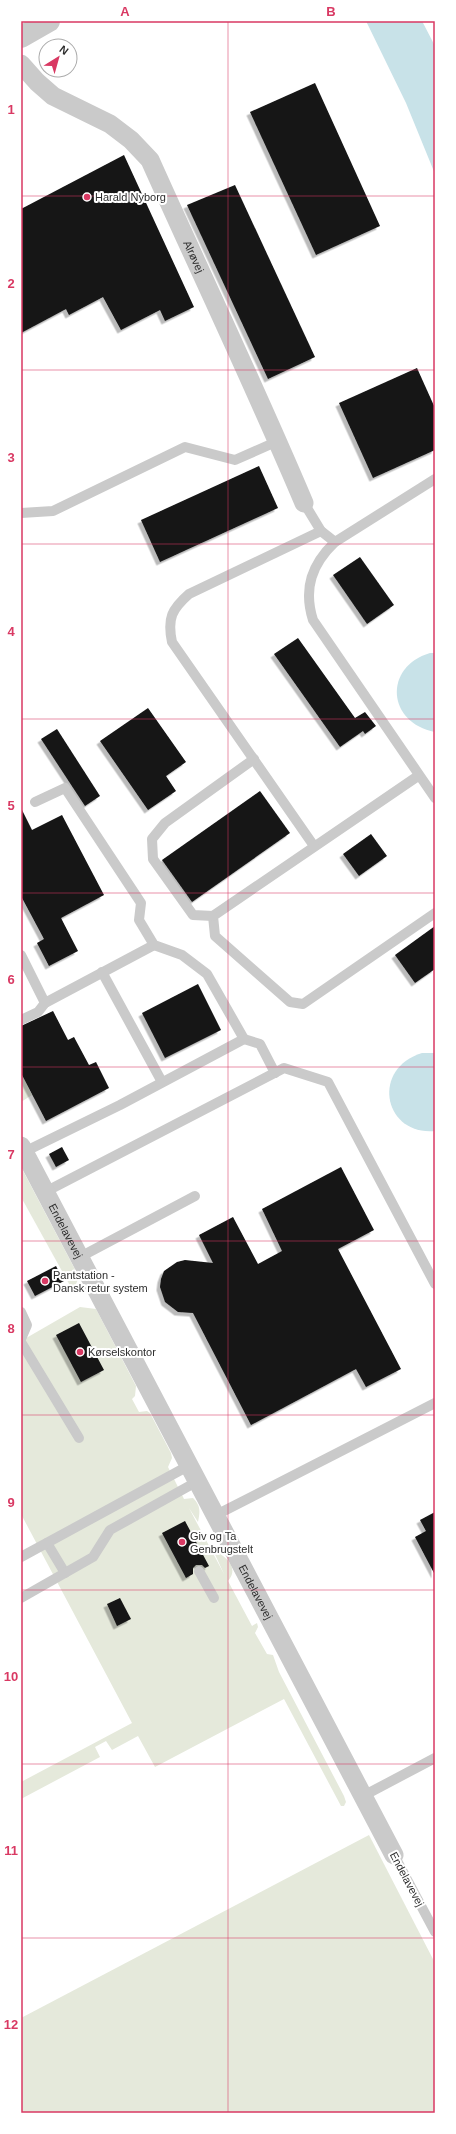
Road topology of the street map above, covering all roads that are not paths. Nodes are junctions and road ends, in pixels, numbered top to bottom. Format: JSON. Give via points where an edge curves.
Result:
{"nodes":[{"id":1,"x":49,"y":21,"type":"edge"},
{"id":2,"x":21,"y":37,"type":"edge"},
{"id":3,"x":21,"y":64,"type":"edge"},
{"id":4,"x":278,"y":441,"type":"junction"},
{"id":5,"x":435,"y":479,"type":"edge"},
{"id":6,"x":304,"y":503,"type":"joint"},
{"id":7,"x":21,"y":514,"type":"edge"},
{"id":8,"x":321,"y":531,"type":"junction"},
{"id":9,"x":335,"y":542,"type":"junction"},
{"id":10,"x":254,"y":759,"type":"junction"},
{"id":11,"x":418,"y":776,"type":"junction"},
{"id":12,"x":435,"y":798,"type":"edge"},
{"id":13,"x":35,"y":802,"type":"dead end"},
{"id":14,"x":314,"y":846,"type":"junction"},
{"id":15,"x":435,"y":912,"type":"edge"},
{"id":16,"x":213,"y":916,"type":"junction"},
{"id":17,"x":154,"y":945,"type":"junction"},
{"id":18,"x":21,"y":956,"type":"edge"},
{"id":19,"x":102,"y":972,"type":"junction"},
{"id":20,"x":45,"y":1003,"type":"junction"},
{"id":21,"x":21,"y":1020,"type":"edge"},
{"id":22,"x":244,"y":1039,"type":"junction"},
{"id":23,"x":275,"y":1073,"type":"junction"},
{"id":24,"x":162,"y":1082,"type":"junction"},
{"id":25,"x":23,"y":1149,"type":"edge"},
{"id":26,"x":45,"y":1192,"type":"junction"},
{"id":27,"x":195,"y":1196,"type":"dead end"},
{"id":28,"x":80,"y":1257,"type":"junction"},
{"id":29,"x":435,"y":1284,"type":"edge"},
{"id":30,"x":21,"y":1312,"type":"edge"},
{"id":31,"x":21,"y":1338,"type":"edge"},
{"id":32,"x":21,"y":1342,"type":"edge"},
{"id":33,"x":435,"y":1403,"type":"edge"},
{"id":34,"x":79,"y":1438,"type":"dead end"},
{"id":35,"x":194,"y":1473,"type":"junction"},
{"id":36,"x":216,"y":1515,"type":"junction"},
{"id":37,"x":47,"y":1542,"type":"junction"},
{"id":38,"x":21,"y":1557,"type":"edge"},
{"id":39,"x":199,"y":1571,"type":"dead end"},
{"id":40,"x":65,"y":1573,"type":"junction"},
{"id":41,"x":21,"y":1598,"type":"edge"},
{"id":42,"x":214,"y":1598,"type":"dead end"},
{"id":43,"x":435,"y":1758,"type":"edge"},
{"id":44,"x":363,"y":1796,"type":"junction"},
{"id":45,"x":394,"y":1854,"type":"joint"},
{"id":46,"x":435,"y":1932,"type":"edge"}],
"edges":[{"from":1,"to":2,"type":"street"},
{"from":3,"to":4,"type":"street","name":"Alrøvej","via":[[53,96],[110,124],[131,140],[150,160]]},
{"from":4,"to":6,"type":"street","name":"Alrøvej"},
{"from":4,"to":7,"type":"lane","via":[[235,460],[185,447],[53,511]]},
{"from":5,"to":9,"type":"lane"},
{"from":6,"to":8,"type":"lane"},
{"from":8,"to":9,"type":"lane"},
{"from":8,"to":10,"type":"lane","via":[[190,594],[179,603],[170,618],[172,642]]},
{"from":9,"to":11,"type":"lane","via":[[322,555],[313,570],[309,591],[313,620]]},
{"from":10,"to":14,"type":"lane"},
{"from":10,"to":16,"type":"lane","via":[[165,823],[152,839],[153,859],[193,915]]},
{"from":11,"to":12,"type":"lane"},
{"from":11,"to":14,"type":"lane"},
{"from":13,"to":17,"type":"lane","via":[[65,788],[141,903],[139,920]]},
{"from":14,"to":16,"type":"lane"},
{"from":15,"to":16,"type":"lane","via":[[303,1004],[290,1002],[215,936]]},
{"from":17,"to":19,"type":"lane"},
{"from":17,"to":22,"type":"lane","via":[[182,955],[207,974]]},
{"from":18,"to":20,"type":"lane"},
{"from":19,"to":20,"type":"lane"},
{"from":19,"to":24,"type":"lane"},
{"from":20,"to":21,"type":"lane","via":[[38,1012]]},
{"from":22,"to":23,"type":"lane","via":[[260,1044]]},
{"from":22,"to":24,"type":"lane"},
{"from":23,"to":26,"type":"lane"},
{"from":23,"to":29,"type":"lane","via":[[284,1068],[328,1082]]},
{"from":24,"to":25,"type":"lane","via":[[120,1105]]},
{"from":25,"to":26,"type":"street","name":"Endelavevej"},
{"from":26,"to":28,"type":"street","name":"Endelavevej"},
{"from":27,"to":28,"type":"lane"},
{"from":28,"to":35,"type":"street","name":"Endelavevej"},
{"from":30,"to":31,"type":"lane","via":[[27,1325]]},
{"from":32,"to":34,"type":"lane"},
{"from":33,"to":36,"type":"lane"},
{"from":35,"to":36,"type":"street","name":"Endelavevej"},
{"from":35,"to":37,"type":"lane"},
{"from":35,"to":40,"type":"lane","via":[[110,1530],[93,1557]]},
{"from":36,"to":44,"type":"street","name":"Endelavevej"},
{"from":37,"to":38,"type":"lane"},
{"from":37,"to":40,"type":"lane"},
{"from":39,"to":42,"type":"lane"},
{"from":40,"to":41,"type":"lane"},
{"from":43,"to":44,"type":"lane"},
{"from":44,"to":45,"type":"street","name":"Endelavevej"},
{"from":45,"to":46,"type":"lane","name":"Endelavevej"}]}
